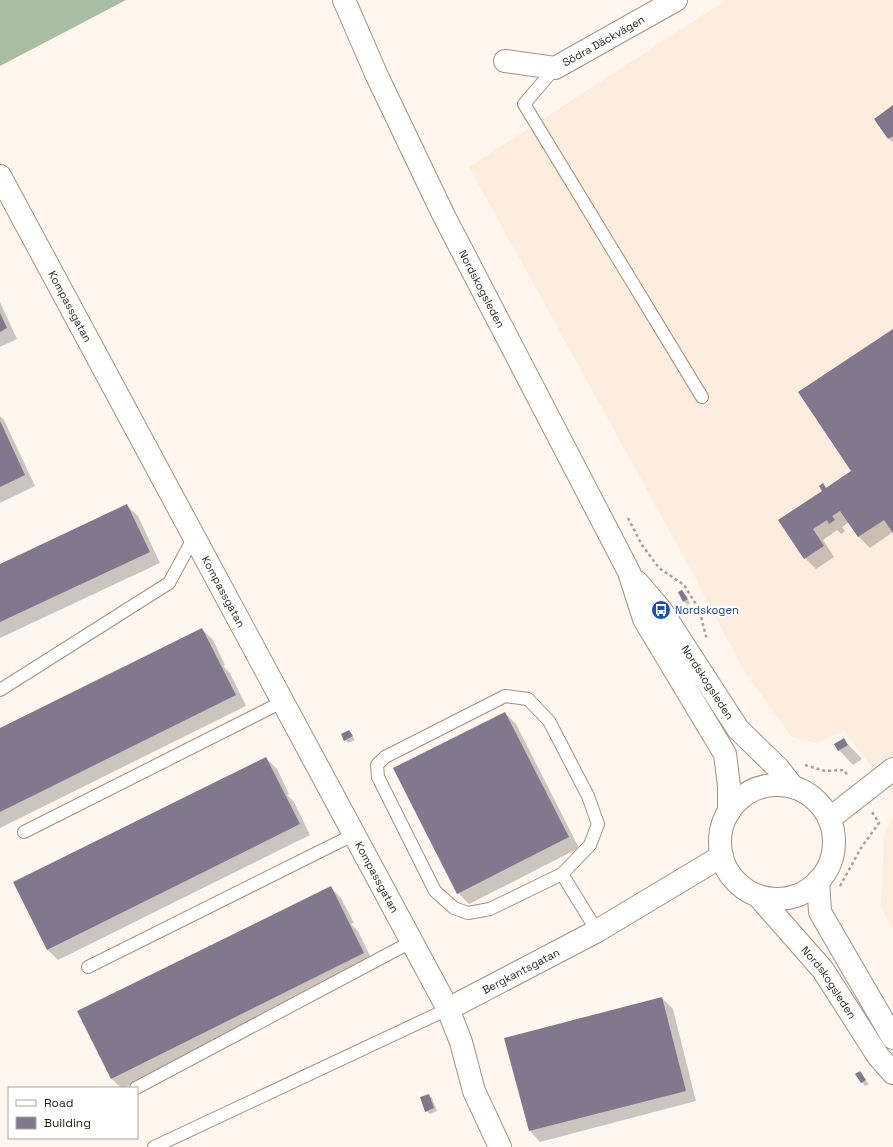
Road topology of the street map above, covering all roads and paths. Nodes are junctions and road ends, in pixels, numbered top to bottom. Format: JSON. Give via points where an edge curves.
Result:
{"nodes":[{"id":1,"x":344,"y":0,"type":"edge"},
{"id":2,"x":676,"y":0,"type":"edge"},
{"id":3,"x":505,"y":61,"type":"dead end"},
{"id":4,"x":555,"y":68,"type":"junction"},
{"id":5,"x":0,"y":176,"type":"edge"},
{"id":6,"x":702,"y":397,"type":"dead end"},
{"id":7,"x":627,"y":517,"type":"dead end"},
{"id":8,"x":194,"y":537,"type":"junction"},
{"id":9,"x":629,"y":572,"type":"junction"},
{"id":10,"x":708,"y":642,"type":"dead end"},
{"id":11,"x":0,"y":690,"type":"edge"},
{"id":12,"x":282,"y":702,"type":"junction"},
{"id":13,"x":801,"y":762,"type":"dead end"},
{"id":14,"x":893,"y":769,"type":"edge"},
{"id":15,"x":793,"y":787,"type":"junction"},
{"id":16,"x":862,"y":795,"type":"junction"},
{"id":17,"x":729,"y":812,"type":"junction"},
{"id":18,"x":829,"y":819,"type":"junction"},
{"id":19,"x":24,"y":832,"type":"dead end"},
{"id":20,"x":353,"y":835,"type":"junction"},
{"id":21,"x":722,"y":856,"type":"junction"},
{"id":22,"x":562,"y":874,"type":"junction"},
{"id":23,"x":818,"y":881,"type":"junction"},
{"id":24,"x":838,"y":892,"type":"dead end"},
{"id":25,"x":758,"y":896,"type":"junction"},
{"id":26,"x":597,"y":931,"type":"junction"},
{"id":27,"x":411,"y":942,"type":"junction"},
{"id":28,"x":88,"y":967,"type":"dead end"},
{"id":29,"x":448,"y":1008,"type":"junction"},
{"id":30,"x":893,"y":1038,"type":"edge"},
{"id":31,"x":893,"y":1073,"type":"edge"},
{"id":32,"x":138,"y":1087,"type":"edge"},
{"id":33,"x":154,"y":1147,"type":"edge"},
{"id":34,"x":500,"y":1147,"type":"edge"}],
"edges":[{"from":1,"to":9,"type":"main road","name":"Nordskogsleden","via":[[444,216]]},
{"from":2,"to":4,"type":"main road","name":"Södra Däckvägen"},
{"from":3,"to":4,"type":"main road","name":"Södra Däckvägen"},
{"from":4,"to":6,"type":"lane","via":[[524,104]]},
{"from":5,"to":8,"type":"main road","name":"Kompassgatan"},
{"from":7,"to":10,"type":"path","via":[[642,545],[659,568],[684,585],[700,609]]},
{"from":8,"to":11,"type":"lane","via":[[169,583]]},
{"from":8,"to":12,"type":"main road","name":"Kompassgatan"},
{"from":9,"to":15,"type":"main road","name":"Nordskogsleden","via":[[660,610],[738,730],[778,768]]},
{"from":9,"to":17,"type":"main road","name":"Nordskogsleden","via":[[644,619],[725,754]]},
{"from":12,"to":19,"type":"lane"},
{"from":12,"to":20,"type":"main road","name":"Kompassgatan"},
{"from":13,"to":16,"type":"path","via":[[825,771],[844,770]]},
{"from":14,"to":16,"type":"main road"},
{"from":15,"to":17,"type":"main road","via":[[764,786],[738,800]]},
{"from":15,"to":18,"type":"main road","via":[[815,799]]},
{"from":16,"to":18,"type":"main road"},
{"from":16,"to":24,"type":"path","via":[[879,824],[861,848]]},
{"from":17,"to":21,"type":"main road","via":[[722,826]]},
{"from":18,"to":23,"type":"main road","via":[[833,830],[833,852],[830,863]]},
{"from":20,"to":27,"type":"main road","name":"Kompassgatan"},
{"from":20,"to":28,"type":"lane"},
{"from":21,"to":25,"type":"main road","via":[[731,876],[739,885]]},
{"from":21,"to":26,"type":"main road","name":"Bergkantsgatan"},
{"from":22,"to":22,"type":"lane","via":[[590,845],[598,824],[588,796],[549,721],[528,699],[505,696],[385,757],[377,765],[378,777],[435,891],[454,908],[468,913],[490,909]]},
{"from":22,"to":26,"type":"lane"},
{"from":23,"to":25,"type":"main road","via":[[810,888],[790,897],[780,899]]},
{"from":23,"to":30,"type":"main road","via":[[820,912]]},
{"from":25,"to":31,"type":"main road","name":"Nordskogsleden","via":[[822,970],[878,1056]]},
{"from":26,"to":29,"type":"main road","name":"Bergkantsgatan"},
{"from":27,"to":29,"type":"main road","name":"Kompassgatan"},
{"from":27,"to":32,"type":"lane"},
{"from":29,"to":33,"type":"lane"},
{"from":29,"to":34,"type":"main road","via":[[461,1042],[474,1091]]}]}
